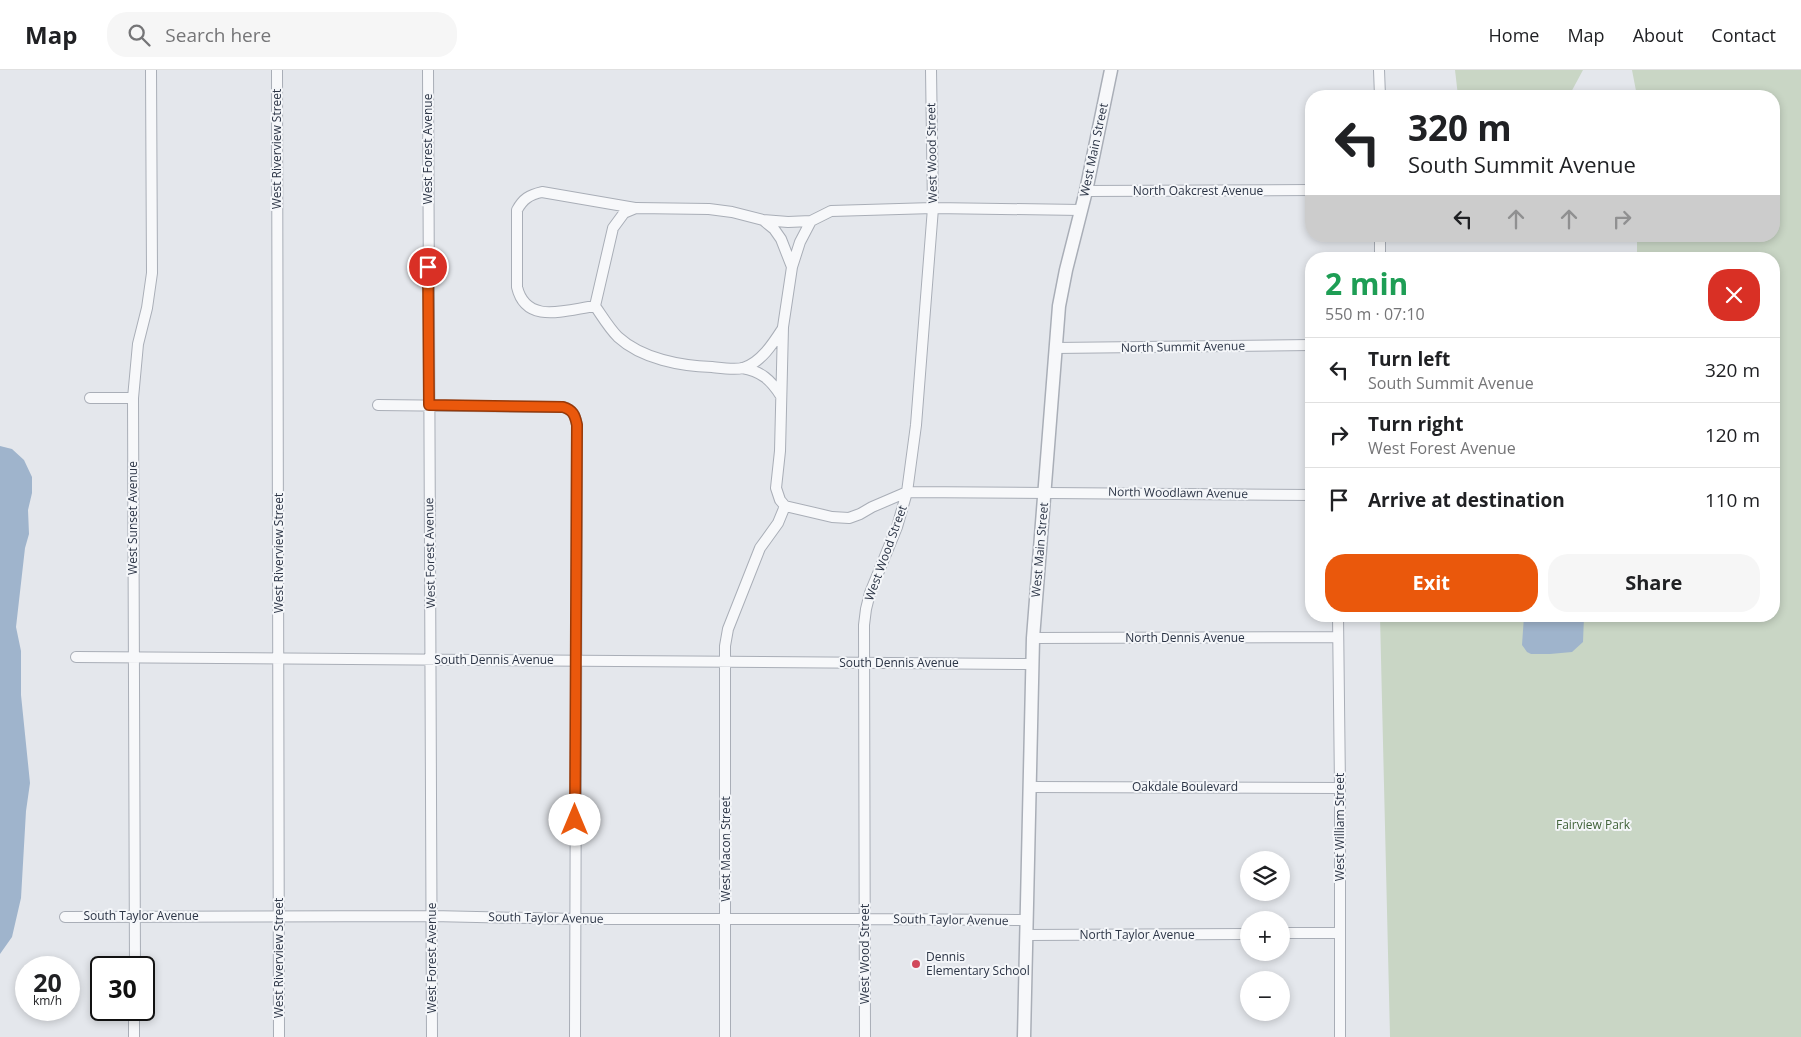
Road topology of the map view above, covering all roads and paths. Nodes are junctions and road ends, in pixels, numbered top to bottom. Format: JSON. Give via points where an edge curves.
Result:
{"nodes":[{"id":1,"x":151,"y":70,"type":"edge"},
{"id":2,"x":277,"y":70,"type":"edge"},
{"id":3,"x":428,"y":70,"type":"edge"},
{"id":4,"x":931,"y":70,"type":"edge"},
{"id":5,"x":1111,"y":70,"type":"edge"},
{"id":6,"x":1380,"y":70,"type":"edge"},
{"id":7,"x":1380,"y":90,"type":"edge"},
{"id":8,"x":1305,"y":190,"type":"edge"},
{"id":9,"x":1086,"y":191,"type":"junction"},
{"id":10,"x":636,"y":208,"type":"junction"},
{"id":11,"x":932,"y":208,"type":"junction"},
{"id":12,"x":1081,"y":210,"type":"junction"},
{"id":13,"x":764,"y":220,"type":"junction"},
{"id":14,"x":811,"y":221,"type":"junction"},
{"id":15,"x":792,"y":267,"type":"junction"},
{"id":16,"x":595,"y":306,"type":"junction"},
{"id":17,"x":783,"y":327,"type":"junction"},
{"id":18,"x":1305,"y":345,"type":"edge"},
{"id":19,"x":1055,"y":348,"type":"junction"},
{"id":20,"x":742,"y":368,"type":"junction"},
{"id":21,"x":781,"y":397,"type":"junction"},
{"id":22,"x":90,"y":398,"type":"dead end"},
{"id":23,"x":133,"y":398,"type":"junction"},
{"id":24,"x":378,"y":405,"type":"dead end"},
{"id":25,"x":429,"y":405,"type":"junction"},
{"id":26,"x":908,"y":492,"type":"junction"},
{"id":27,"x":1044,"y":492,"type":"junction"},
{"id":28,"x":1305,"y":495,"type":"edge"},
{"id":29,"x":786,"y":506,"type":"junction"},
{"id":30,"x":1338,"y":622,"type":"edge"},
{"id":31,"x":1338,"y":637,"type":"junction"},
{"id":32,"x":1033,"y":638,"type":"junction"},
{"id":33,"x":76,"y":657,"type":"dead end"},
{"id":34,"x":134,"y":658,"type":"junction"},
{"id":35,"x":279,"y":660,"type":"junction"},
{"id":36,"x":432,"y":660,"type":"junction"},
{"id":37,"x":575,"y":660,"type":"junction"},
{"id":38,"x":726,"y":662,"type":"junction"},
{"id":39,"x":865,"y":663,"type":"junction"},
{"id":40,"x":1032,"y":664,"type":"junction"},
{"id":41,"x":1030,"y":787,"type":"junction"},
{"id":42,"x":1340,"y":788,"type":"junction"},
{"id":43,"x":135,"y":916,"type":"junction"},
{"id":44,"x":280,"y":916,"type":"junction"},
{"id":45,"x":432,"y":916,"type":"junction"},
{"id":46,"x":65,"y":917,"type":"dead end"},
{"id":47,"x":864,"y":918,"type":"junction"},
{"id":48,"x":575,"y":919,"type":"junction"},
{"id":49,"x":726,"y":919,"type":"junction"},
{"id":50,"x":1026,"y":920,"type":"junction"},
{"id":51,"x":1290,"y":933,"type":"edge"},
{"id":52,"x":1339,"y":933,"type":"junction"},
{"id":53,"x":1240,"y":934,"type":"edge"},
{"id":54,"x":1026,"y":935,"type":"junction"},
{"id":55,"x":134,"y":956,"type":"edge"},
{"id":56,"x":134,"y":1021,"type":"edge"},
{"id":57,"x":134,"y":1037,"type":"edge"},
{"id":58,"x":279,"y":1037,"type":"edge"},
{"id":59,"x":432,"y":1037,"type":"edge"},
{"id":60,"x":575,"y":1037,"type":"edge"},
{"id":61,"x":725,"y":1037,"type":"edge"},
{"id":62,"x":865,"y":1037,"type":"edge"},
{"id":63,"x":1024,"y":1037,"type":"edge"},
{"id":64,"x":1340,"y":1037,"type":"edge"}],
"edges":[{"from":1,"to":23,"type":"street","name":"West Sunset Avenue","via":[[152,273],[138,344]]},
{"from":2,"to":35,"type":"street","name":"West Riverview Street"},
{"from":3,"to":25,"type":"street","name":"West Forest Avenue"},
{"from":4,"to":11,"type":"street","name":"West Wood Street"},
{"from":5,"to":9,"type":"street","name":"West Main Street"},
{"from":6,"to":7,"type":"street"},
{"from":8,"to":9,"type":"street","name":"North Oakcrest Avenue"},
{"from":9,"to":12,"type":"street","name":"West Main Street"},
{"from":10,"to":13,"type":"street","via":[[709,209]]},
{"from":10,"to":16,"type":"street","via":[[624,213],[613,228]]},
{"from":10,"to":16,"type":"street","via":[[542,192],[527,197],[517,210],[517,287],[526,306],[536,312]]},
{"from":11,"to":12,"type":"street"},
{"from":11,"to":14,"type":"street","via":[[831,210]]},
{"from":11,"to":26,"type":"street","name":"West Wood Street"},
{"from":12,"to":19,"type":"street","name":"West Main Street","via":[[1059,306]]},
{"from":13,"to":14,"type":"street"},
{"from":13,"to":15,"type":"street","via":[[781,239]]},
{"from":14,"to":15,"type":"street"},
{"from":15,"to":17,"type":"street"},
{"from":16,"to":20,"type":"street","via":[[619,337],[639,352],[700,367]]},
{"from":17,"to":20,"type":"street","via":[[760,356]]},
{"from":17,"to":21,"type":"street"},
{"from":18,"to":19,"type":"street","name":"North Summit Avenue"},
{"from":19,"to":27,"type":"street","name":"West Main Street"},
{"from":20,"to":21,"type":"street","via":[[765,376]]},
{"from":21,"to":29,"type":"street","via":[[776,488]]},
{"from":22,"to":23,"type":"street"},
{"from":23,"to":34,"type":"street","name":"West Sunset Avenue"},
{"from":24,"to":25,"type":"street"},
{"from":25,"to":36,"type":"street","name":"West Forest Avenue"},
{"from":25,"to":37,"type":"street","via":[[563,407],[570,409],[575,416]]},
{"from":26,"to":27,"type":"street","name":"North Woodlawn Avenue"},
{"from":26,"to":29,"type":"street","via":[[849,518],[832,518]]},
{"from":26,"to":39,"type":"street","name":"West Wood Street","via":[[870,593],[866,609]]},
{"from":27,"to":28,"type":"street","name":"North Woodlawn Avenue"},
{"from":27,"to":32,"type":"street","name":"West Main Street"},
{"from":29,"to":38,"type":"street","name":"West Macon Street","via":[[760,548],[728,629]]},
{"from":30,"to":31,"type":"street","name":"West William Street"},
{"from":31,"to":32,"type":"street","name":"North Dennis Avenue"},
{"from":31,"to":42,"type":"street","name":"West William Street"},
{"from":32,"to":40,"type":"street","name":"West Main Street"},
{"from":33,"to":34,"type":"street","name":"South Dennis Avenue"},
{"from":34,"to":35,"type":"street","name":"South Dennis Avenue"},
{"from":34,"to":43,"type":"street","name":"West Sunset Avenue"},
{"from":35,"to":36,"type":"street","name":"South Dennis Avenue"},
{"from":35,"to":44,"type":"street","name":"West Riverview Street"},
{"from":36,"to":37,"type":"street","name":"South Dennis Avenue"},
{"from":36,"to":45,"type":"street","name":"West Forest Avenue"},
{"from":37,"to":38,"type":"street","name":"South Dennis Avenue"},
{"from":37,"to":48,"type":"street"},
{"from":38,"to":39,"type":"street","name":"South Dennis Avenue"},
{"from":38,"to":49,"type":"street","name":"West Macon Street"},
{"from":39,"to":40,"type":"street","name":"South Dennis Avenue"},
{"from":39,"to":47,"type":"street","name":"West Wood Street"},
{"from":40,"to":41,"type":"street","name":"West Main Street"},
{"from":41,"to":42,"type":"street","name":"Oakdale Boulevard"},
{"from":41,"to":50,"type":"street","name":"West Main Street"},
{"from":42,"to":52,"type":"street","name":"West William Street"},
{"from":43,"to":44,"type":"street","name":"South Taylor Avenue"},
{"from":43,"to":46,"type":"street","name":"South Taylor Avenue"},
{"from":43,"to":55,"type":"street","name":"West Sunset Avenue"},
{"from":44,"to":45,"type":"street","name":"South Taylor Avenue"},
{"from":44,"to":58,"type":"street","name":"West Riverview Street"},
{"from":45,"to":48,"type":"street","name":"South Taylor Avenue"},
{"from":45,"to":59,"type":"street","name":"West Forest Avenue"},
{"from":47,"to":49,"type":"street","name":"South Taylor Avenue"},
{"from":47,"to":50,"type":"street","name":"South Taylor Avenue"},
{"from":47,"to":62,"type":"street","name":"West Wood Street"},
{"from":48,"to":49,"type":"street","name":"South Taylor Avenue"},
{"from":48,"to":60,"type":"street"},
{"from":49,"to":61,"type":"street","name":"West Macon Street"},
{"from":50,"to":54,"type":"street","name":"West Main Street"},
{"from":51,"to":52,"type":"street"},
{"from":52,"to":64,"type":"street","name":"West William Street"},
{"from":53,"to":54,"type":"street","name":"North Taylor Avenue"},
{"from":54,"to":63,"type":"street","name":"West Main Street"},
{"from":56,"to":57,"type":"street"}]}
